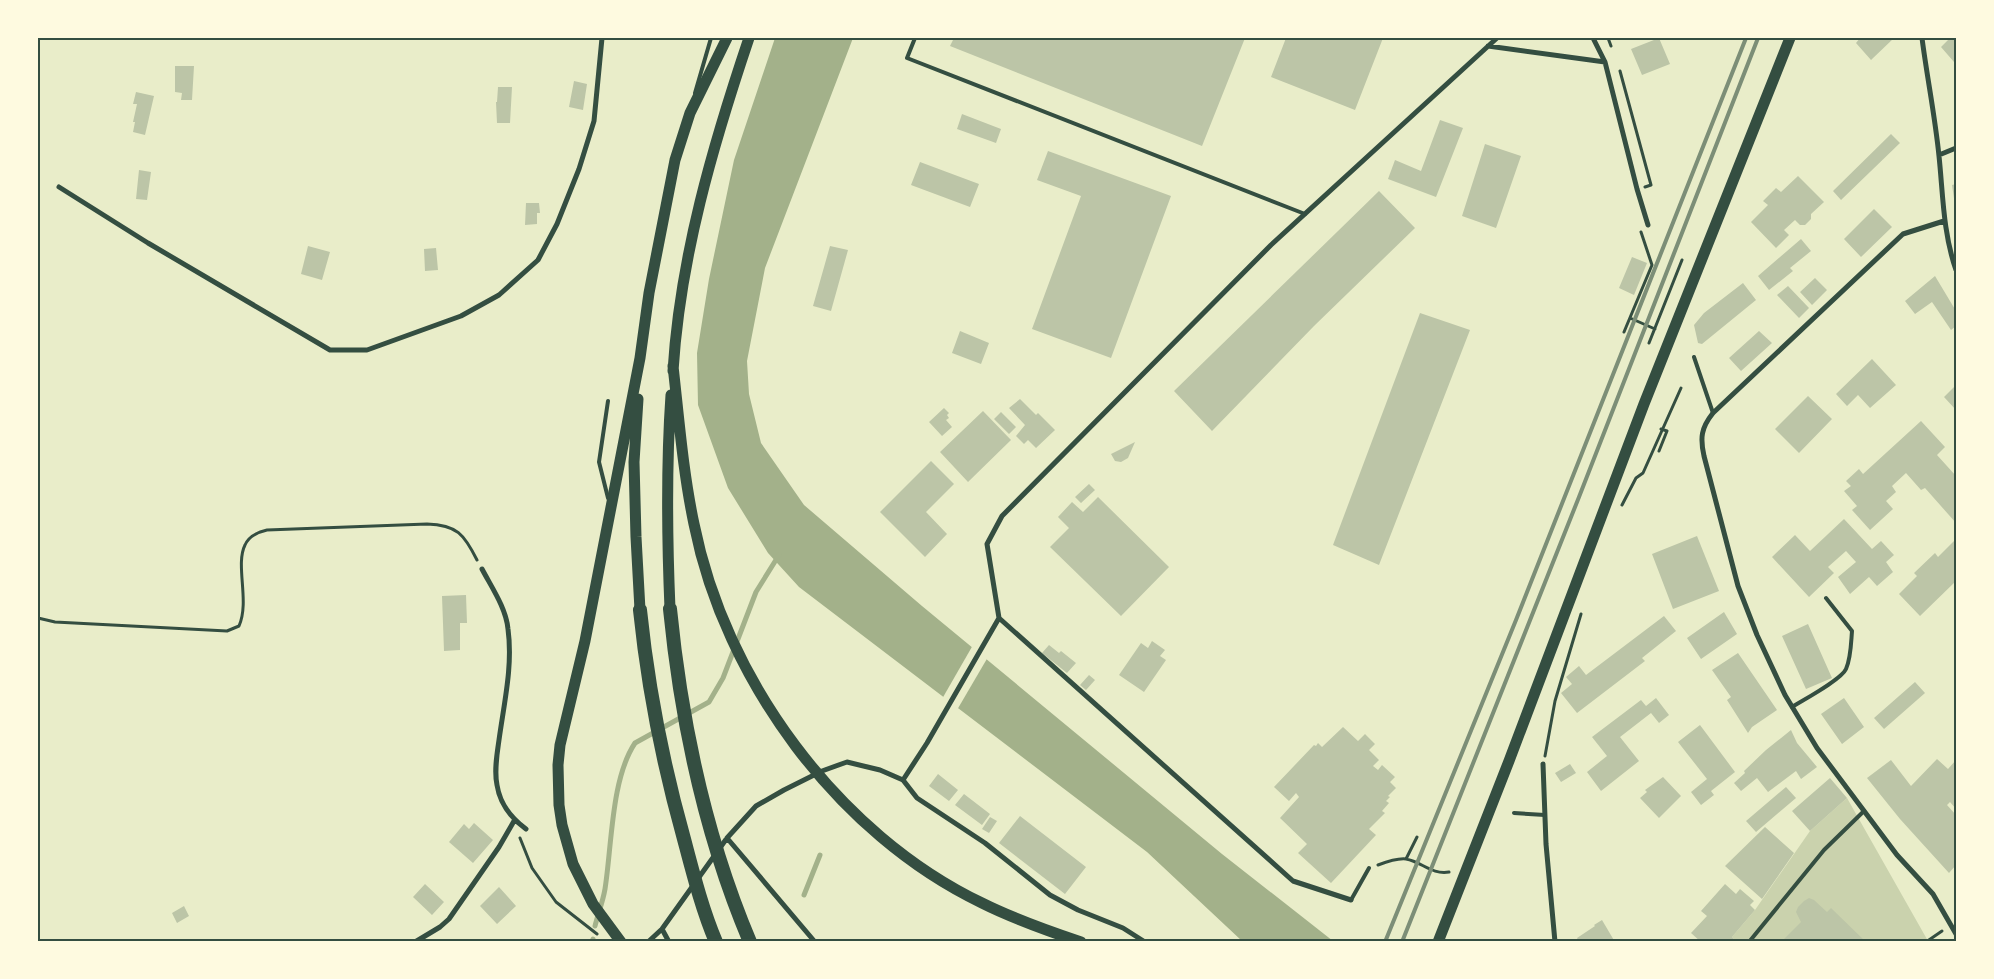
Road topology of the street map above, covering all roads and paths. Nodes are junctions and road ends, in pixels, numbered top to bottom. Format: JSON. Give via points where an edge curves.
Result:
{"nodes":[{"id":1,"x":602,"y":38,"type":"edge"},
{"id":2,"x":711,"y":38,"type":"edge"},
{"id":3,"x":727,"y":38,"type":"edge"},
{"id":4,"x":749,"y":38,"type":"edge"},
{"id":5,"x":915,"y":38,"type":"edge"},
{"id":6,"x":1497,"y":38,"type":"edge"},
{"id":7,"x":1593,"y":38,"type":"edge"},
{"id":8,"x":1790,"y":38,"type":"edge"},
{"id":9,"x":1922,"y":38,"type":"edge"},
{"id":10,"x":1488,"y":46,"type":"junction"},
{"id":11,"x":1605,"y":62,"type":"junction"},
{"id":12,"x":1956,"y":148,"type":"edge"},
{"id":13,"x":1939,"y":155,"type":"junction"},
{"id":14,"x":675,"y":160,"type":"junction"},
{"id":15,"x":59,"y":187,"type":"dead end"},
{"id":16,"x":1305,"y":214,"type":"junction"},
{"id":17,"x":1944,"y":221,"type":"junction"},
{"id":18,"x":1648,"y":225,"type":"dead end"},
{"id":19,"x":1640,"y":229,"type":"dead end"},
{"id":20,"x":1682,"y":260,"type":"dead end"},
{"id":21,"x":1956,"y":270,"type":"edge"},
{"id":22,"x":1630,"y":318,"type":"junction"},
{"id":23,"x":1655,"y":329,"type":"junction"},
{"id":24,"x":1624,"y":332,"type":"dead end"},
{"id":25,"x":1649,"y":342,"type":"dead end"},
{"id":26,"x":1694,"y":357,"type":"dead end"},
{"id":27,"x":640,"y":358,"type":"junction"},
{"id":28,"x":673,"y":366,"type":"junction"},
{"id":29,"x":1680,"y":388,"type":"dead end"},
{"id":30,"x":608,"y":401,"type":"dead end"},
{"id":31,"x":1713,"y":413,"type":"junction"},
{"id":32,"x":1661,"y":429,"type":"junction"},
{"id":33,"x":1659,"y":452,"type":"dead end"},
{"id":34,"x":610,"y":505,"type":"junction"},
{"id":35,"x":1620,"y":510,"type":"dead end"},
{"id":36,"x":482,"y":569,"type":"joint"},
{"id":37,"x":1826,"y":598,"type":"dead end"},
{"id":38,"x":670,"y":609,"type":"joint"},
{"id":39,"x":640,"y":610,"type":"joint"},
{"id":40,"x":1583,"y":610,"type":"dead end"},
{"id":41,"x":38,"y":618,"type":"edge"},
{"id":42,"x":999,"y":618,"type":"junction"},
{"id":43,"x":1792,"y":707,"type":"junction"},
{"id":44,"x":1543,"y":764,"type":"joint"},
{"id":45,"x":902,"y":780,"type":"junction"},
{"id":46,"x":1864,"y":811,"type":"junction"},
{"id":47,"x":1514,"y":813,"type":"dead end"},
{"id":48,"x":1545,"y":815,"type":"junction"},
{"id":49,"x":514,"y":820,"type":"junction"},
{"id":50,"x":526,"y":829,"type":"dead end"},
{"id":51,"x":1417,"y":837,"type":"dead end"},
{"id":52,"x":727,"y":838,"type":"junction"},
{"id":53,"x":1406,"y":859,"type":"junction"},
{"id":54,"x":1369,"y":868,"type":"joint"},
{"id":55,"x":1449,"y":872,"type":"dead end"},
{"id":56,"x":1351,"y":900,"type":"joint"},
{"id":57,"x":1950,"y":925,"type":"junction"},
{"id":58,"x":662,"y":929,"type":"junction"},
{"id":59,"x":1956,"y":934,"type":"edge"},
{"id":60,"x":599,"y":936,"type":"dead end"},
{"id":61,"x":415,"y":942,"type":"edge"},
{"id":62,"x":621,"y":942,"type":"edge"},
{"id":63,"x":648,"y":942,"type":"edge"},
{"id":64,"x":669,"y":942,"type":"edge"},
{"id":65,"x":716,"y":942,"type":"edge"},
{"id":66,"x":750,"y":942,"type":"edge"},
{"id":67,"x":815,"y":942,"type":"edge"},
{"id":68,"x":1082,"y":942,"type":"edge"},
{"id":69,"x":1145,"y":942,"type":"edge"},
{"id":70,"x":1438,"y":942,"type":"edge"},
{"id":71,"x":1555,"y":942,"type":"edge"},
{"id":72,"x":1749,"y":942,"type":"edge"},
{"id":73,"x":1926,"y":942,"type":"edge"}],
"edges":[{"from":1,"to":15,"type":"street","via":[[594,121],[557,224],[538,260],[499,295],[461,316],[367,350],[330,350],[148,244]]},
{"from":2,"to":14,"type":"lane"},
{"from":3,"to":14,"type":"main road","via":[[690,113]]},
{"from":4,"to":28,"type":"main road","via":[[726,106],[697,216]]},
{"from":5,"to":16,"type":"lane","via":[[907,58]]},
{"from":6,"to":10,"type":"street"},
{"from":7,"to":11,"type":"street"},
{"from":8,"to":70,"type":"main road","via":[[1644,404]]},
{"from":9,"to":13,"type":"street"},
{"from":10,"to":11,"type":"street"},
{"from":10,"to":16,"type":"street"},
{"from":11,"to":18,"type":"street"},
{"from":12,"to":13,"type":"street"},
{"from":13,"to":17,"type":"street"},
{"from":14,"to":27,"type":"main road"},
{"from":16,"to":42,"type":"street","via":[[1002,516],[987,544]]},
{"from":17,"to":21,"type":"street"},
{"from":17,"to":31,"type":"street","via":[[1903,234]]},
{"from":19,"to":22,"type":"path","via":[[1652,265]]},
{"from":20,"to":23,"type":"path"},
{"from":22,"to":23,"type":"path"},
{"from":22,"to":24,"type":"path"},
{"from":23,"to":25,"type":"path"},
{"from":26,"to":31,"type":"lane"},
{"from":27,"to":34,"type":"main road"},
{"from":27,"to":39,"type":"main road","via":[[634,462]]},
{"from":28,"to":38,"type":"main road","via":[[667,459]]},
{"from":28,"to":68,"type":"main road","via":[[686,480],[706,570],[741,661],[793,744],[859,816],[901,852],[990,907]]},
{"from":29,"to":32,"type":"path"},
{"from":30,"to":34,"type":"lane","via":[[599,462]]},
{"from":31,"to":43,"type":"street","via":[[1702,428],[1701,442],[1726,542],[1738,586],[1757,635]]},
{"from":32,"to":33,"type":"path","via":[[1667,431]]},
{"from":32,"to":35,"type":"path","via":[[1643,473],[1636,478]]},
{"from":34,"to":62,"type":"main road","via":[[585,641],[560,745],[558,778],[567,845],[576,871],[593,904]]},
{"from":36,"to":41,"type":"path","via":[[470,546],[457,531],[446,525],[267,530],[250,538],[244,545],[243,615],[239,626],[228,631],[55,622]]},
{"from":36,"to":49,"type":"street","via":[[499,600],[508,627],[509,676],[496,776],[500,797]]},
{"from":37,"to":43,"type":"lane","via":[[1852,631],[1849,660],[1845,671]]},
{"from":38,"to":66,"type":"highway","via":[[685,720],[701,788],[719,855]]},
{"from":39,"to":65,"type":"highway","via":[[648,679],[671,793]]},
{"from":40,"to":44,"type":"path","via":[[1555,701]]},
{"from":42,"to":45,"type":"street","via":[[928,743]]},
{"from":42,"to":56,"type":"street","via":[[1293,881]]},
{"from":43,"to":46,"type":"street","via":[[1817,748]]},
{"from":44,"to":48,"type":"street"},
{"from":45,"to":52,"type":"street","via":[[880,770],[847,762],[822,771],[756,806]]},
{"from":45,"to":69,"type":"street","via":[[917,798],[985,842],[1050,895],[1123,928]]},
{"from":46,"to":57,"type":"street","via":[[1903,862],[1933,894]]},
{"from":46,"to":72,"type":"lane","via":[[1824,850]]},
{"from":47,"to":48,"type":"lane"},
{"from":48,"to":71,"type":"street"},
{"from":49,"to":50,"type":"street"},
{"from":49,"to":60,"type":"path","via":[[532,868],[556,902]]},
{"from":49,"to":61,"type":"street","via":[[452,914],[440,927]]},
{"from":51,"to":53,"type":"path"},
{"from":52,"to":58,"type":"street"},
{"from":52,"to":67,"type":"street"},
{"from":53,"to":54,"type":"path"},
{"from":53,"to":55,"type":"path","via":[[1440,874]]},
{"from":54,"to":56,"type":"lane"},
{"from":57,"to":59,"type":"street"},
{"from":57,"to":73,"type":"path"},
{"from":58,"to":63,"type":"street"},
{"from":58,"to":64,"type":"street"}]}
